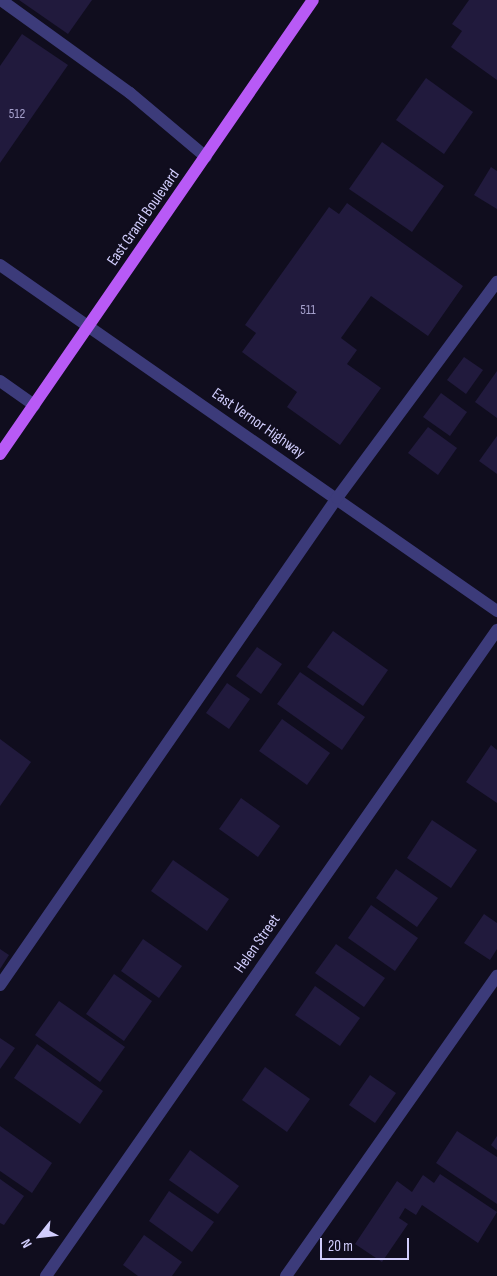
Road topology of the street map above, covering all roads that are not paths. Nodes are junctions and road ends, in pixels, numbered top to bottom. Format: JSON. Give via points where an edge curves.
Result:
{"nodes":[{"id":1,"x":1,"y":0,"type":"edge"},
{"id":2,"x":314,"y":0,"type":"edge"},
{"id":3,"x":206,"y":157,"type":"junction"},
{"id":4,"x":0,"y":265,"type":"edge"},
{"id":5,"x":497,"y":282,"type":"edge"},
{"id":6,"x":88,"y":327,"type":"junction"},
{"id":7,"x":0,"y":381,"type":"edge"},
{"id":8,"x":34,"y":405,"type":"junction"},
{"id":9,"x":0,"y":454,"type":"edge"},
{"id":10,"x":337,"y":498,"type":"junction"},
{"id":11,"x":497,"y":610,"type":"edge"},
{"id":12,"x":497,"y":630,"type":"edge"},
{"id":13,"x":497,"y":976,"type":"edge"},
{"id":14,"x":0,"y":985,"type":"edge"},
{"id":15,"x":46,"y":1276,"type":"edge"},
{"id":16,"x":286,"y":1276,"type":"edge"}],
"edges":[{"from":1,"to":3,"type":"street","via":[[130,93]]},
{"from":2,"to":3,"type":"main road","name":"East Grand Boulevard"},
{"from":3,"to":6,"type":"main road","name":"East Grand Boulevard"},
{"from":4,"to":6,"type":"street","name":"East Vernor Highway"},
{"from":5,"to":10,"type":"street"},
{"from":6,"to":8,"type":"main road","name":"East Grand Boulevard"},
{"from":6,"to":10,"type":"street","name":"East Vernor Highway"},
{"from":7,"to":8,"type":"street"},
{"from":8,"to":9,"type":"main road","name":"East Grand Boulevard"},
{"from":10,"to":11,"type":"street","name":"East Vernor Highway"},
{"from":10,"to":14,"type":"street"},
{"from":12,"to":15,"type":"street","name":"Helen Street"},
{"from":13,"to":16,"type":"street"}]}
